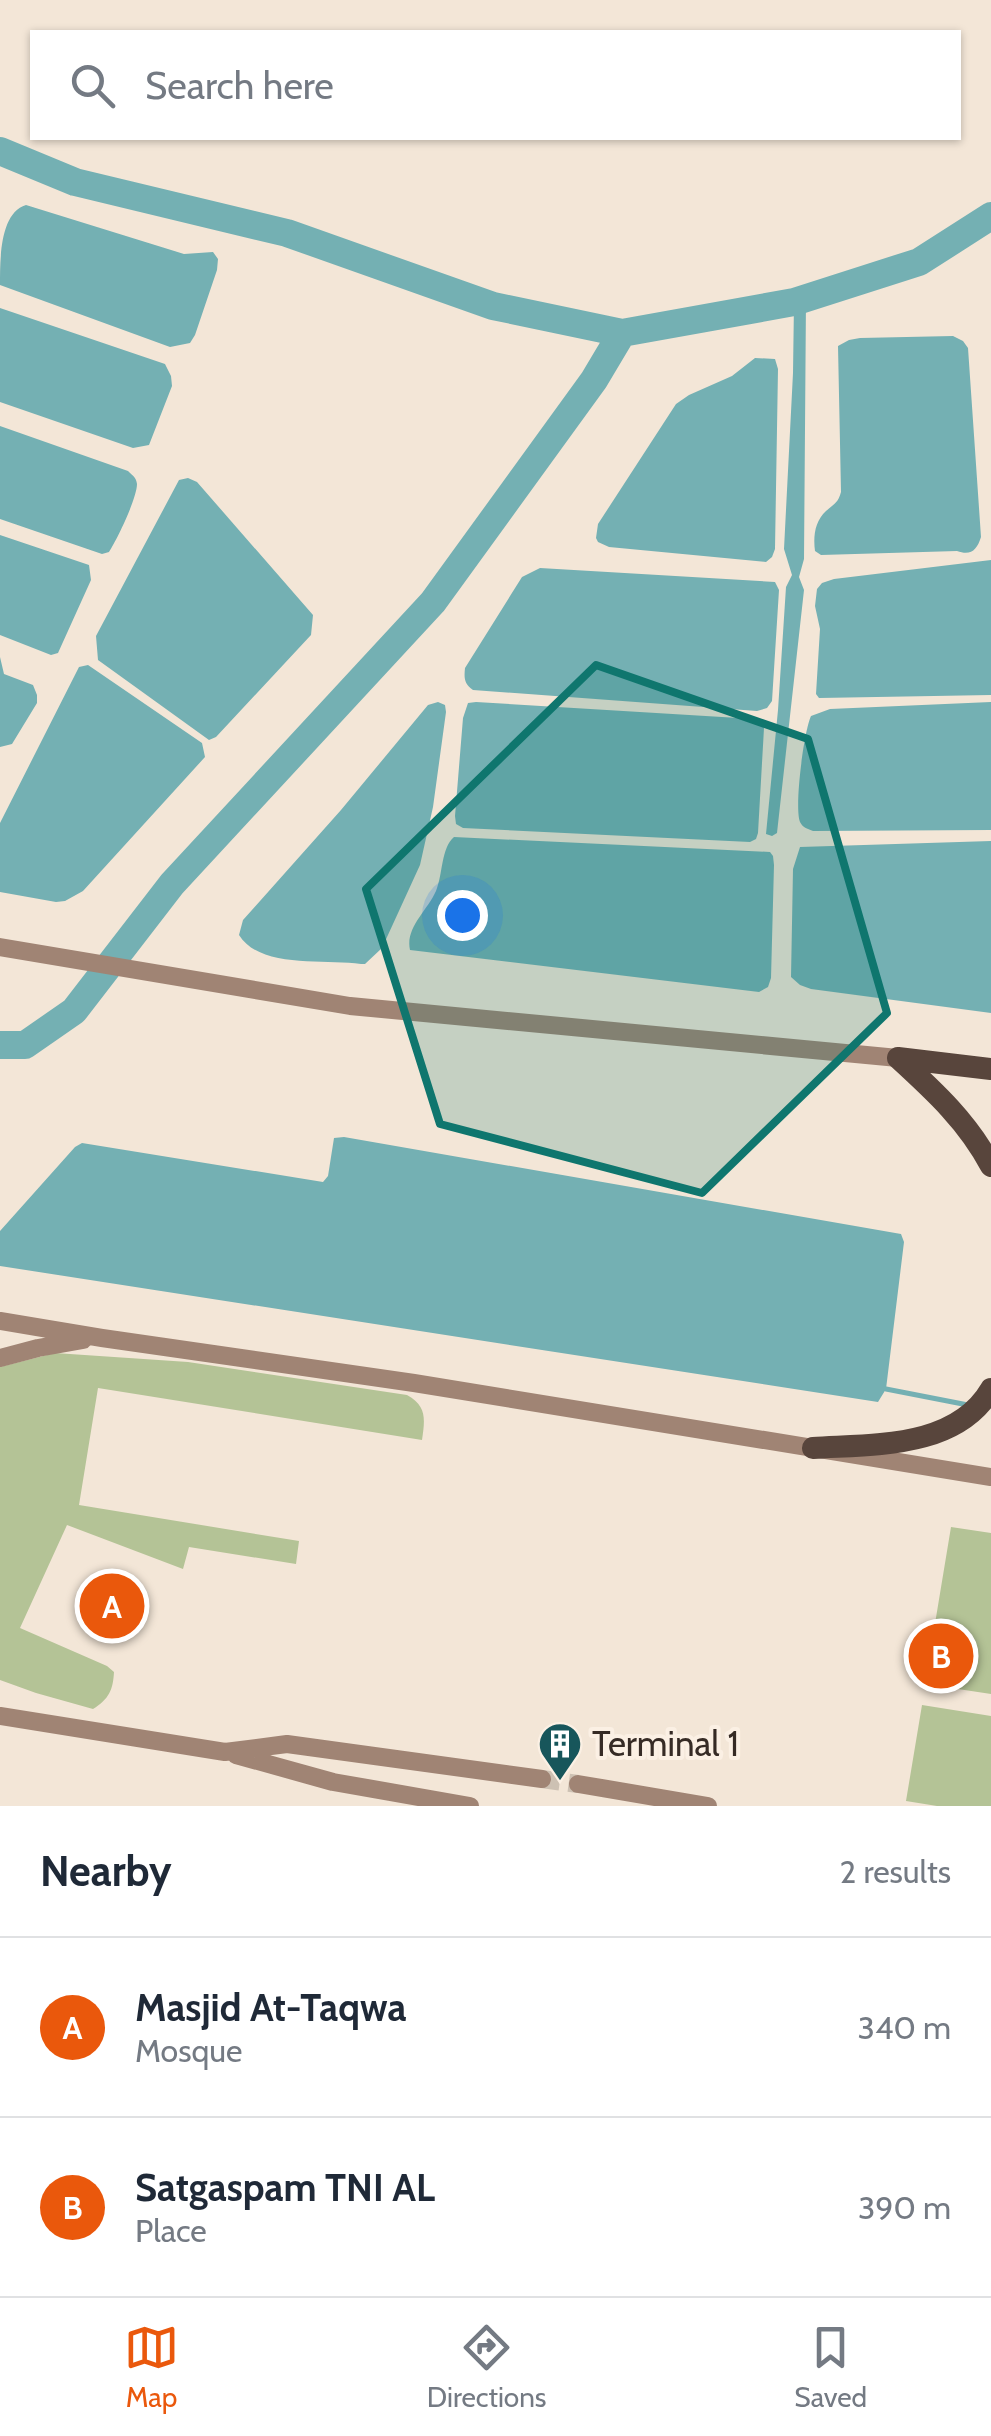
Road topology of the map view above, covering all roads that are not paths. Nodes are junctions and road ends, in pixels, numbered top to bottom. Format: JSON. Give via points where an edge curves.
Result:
{"nodes":[{"id":1,"x":0,"y":947,"type":"edge"},
{"id":2,"x":898,"y":1058,"type":"junction"},
{"id":3,"x":991,"y":1069,"type":"edge"},
{"id":4,"x":991,"y":1166,"type":"edge"},
{"id":5,"x":0,"y":1321,"type":"edge"},
{"id":6,"x":102,"y":1338,"type":"junction"},
{"id":7,"x":0,"y":1358,"type":"edge"},
{"id":8,"x":990,"y":1392,"type":"edge"},
{"id":9,"x":814,"y":1448,"type":"junction"},
{"id":10,"x":991,"y":1477,"type":"edge"},
{"id":11,"x":0,"y":1703,"type":"edge"},
{"id":12,"x":0,"y":1716,"type":"edge"},
{"id":13,"x":24,"y":1719,"type":"junction"},
{"id":14,"x":225,"y":1752,"type":"junction"},
{"id":15,"x":542,"y":1779,"type":"tunnel mouth"},
{"id":16,"x":578,"y":1784,"type":"tunnel mouth"},
{"id":17,"x":470,"y":1806,"type":"edge"},
{"id":18,"x":708,"y":1806,"type":"edge"}],
"edges":[{"from":1,"to":2,"type":"street","via":[[350,1006]]},
{"from":2,"to":3,"type":"highway"},
{"from":2,"to":4,"type":"highway","via":[[966,1124]]},
{"from":5,"to":6,"type":"street"},
{"from":6,"to":7,"type":"street"},
{"from":6,"to":9,"type":"street"},
{"from":8,"to":9,"type":"highway","via":[[942,1430],[899,1442]]},
{"from":9,"to":10,"type":"street"},
{"from":11,"to":13,"type":"street"},
{"from":12,"to":13,"type":"street"},
{"from":13,"to":14,"type":"street"},
{"from":14,"to":15,"type":"street","via":[[287,1744]]},
{"from":14,"to":17,"type":"street","via":[[333,1782]]},
{"from":16,"to":18,"type":"street"}]}
